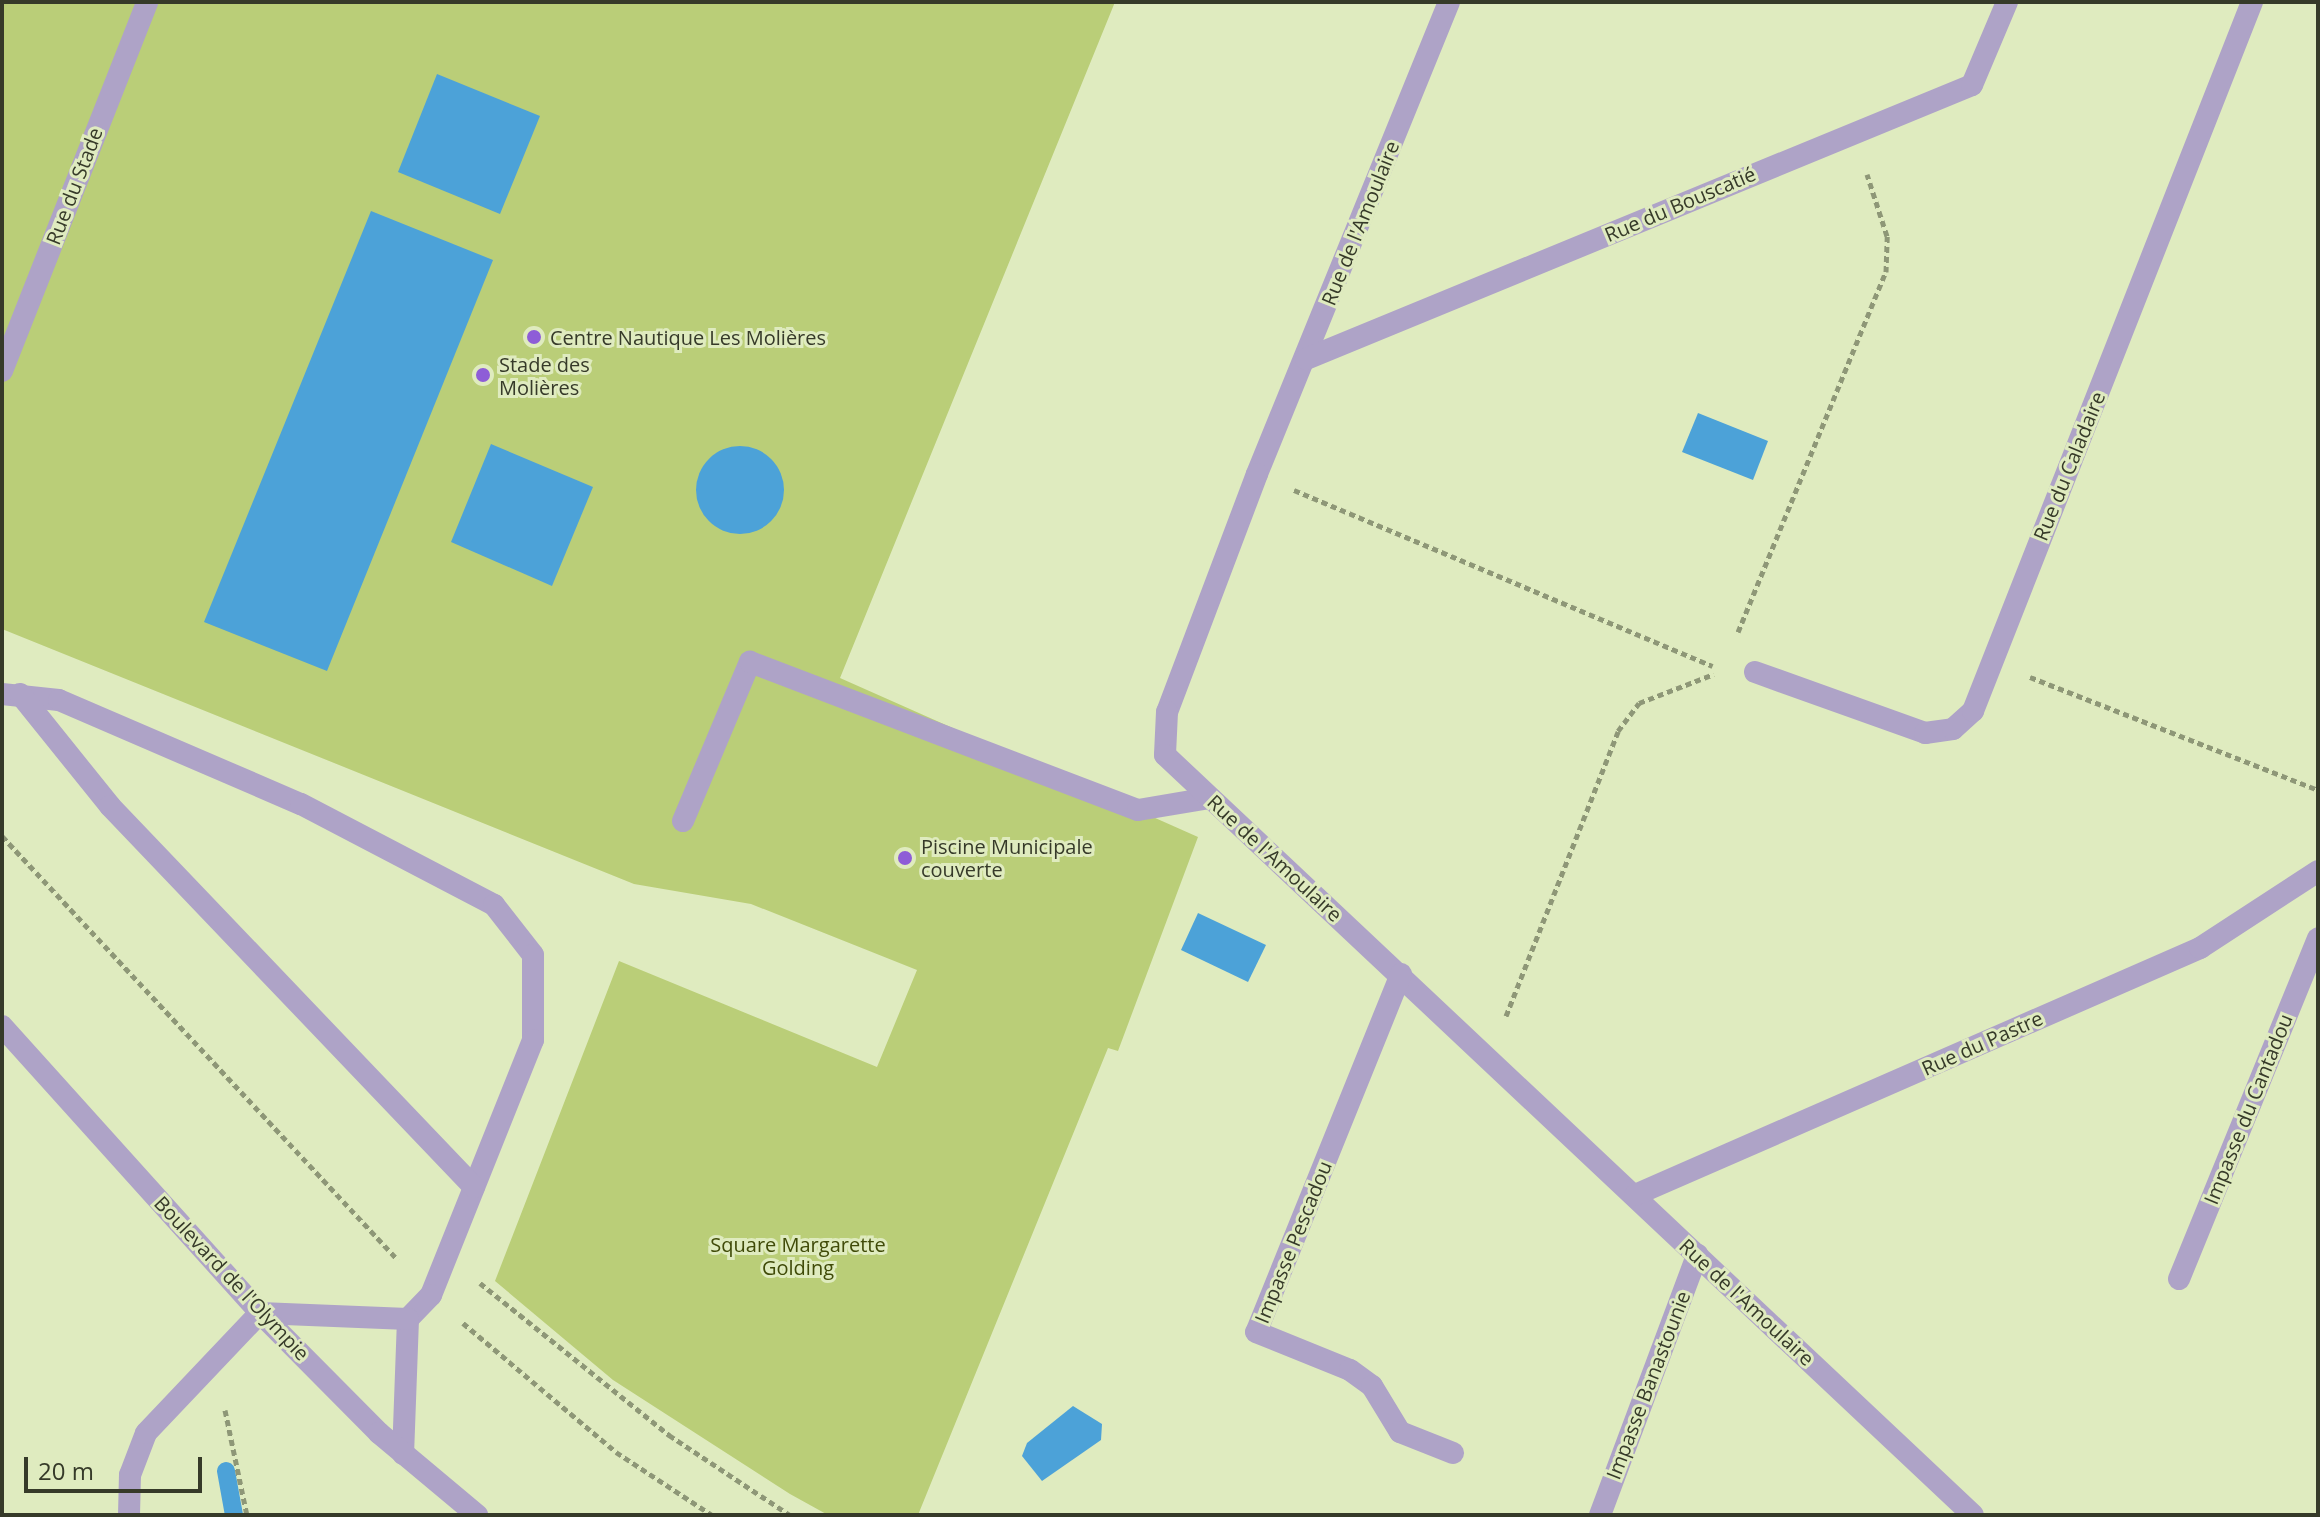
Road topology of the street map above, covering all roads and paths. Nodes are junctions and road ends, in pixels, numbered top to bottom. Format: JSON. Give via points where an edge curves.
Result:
{"nodes":[{"id":1,"x":147,"y":2,"type":"edge"},
{"id":2,"x":1449,"y":2,"type":"edge"},
{"id":3,"x":2007,"y":2,"type":"edge"},
{"id":4,"x":2252,"y":2,"type":"edge"},
{"id":5,"x":1853,"y":131,"type":"junction"},
{"id":6,"x":1306,"y":359,"type":"junction"},
{"id":7,"x":2,"y":371,"type":"edge"},
{"id":8,"x":1257,"y":474,"type":"junction"},
{"id":9,"x":1991,"y":662,"type":"junction"},
{"id":10,"x":1723,"y":670,"type":"junction"},
{"id":11,"x":1755,"y":672,"type":"joint"},
{"id":12,"x":11,"y":694,"type":"edge"},
{"id":13,"x":2318,"y":790,"type":"edge"},
{"id":14,"x":1210,"y":798,"type":"junction"},
{"id":15,"x":683,"y":821,"type":"dead end"},
{"id":16,"x":2,"y":836,"type":"edge"},
{"id":17,"x":2318,"y":871,"type":"edge"},
{"id":18,"x":2318,"y":938,"type":"edge"},
{"id":19,"x":1401,"y":974,"type":"junction"},
{"id":20,"x":2,"y":1026,"type":"edge"},
{"id":21,"x":1489,"y":1058,"type":"junction"},
{"id":22,"x":474,"y":1187,"type":"junction"},
{"id":23,"x":1635,"y":1195,"type":"junction"},
{"id":24,"x":449,"y":1250,"type":"junction"},
{"id":25,"x":1697,"y":1255,"type":"junction"},
{"id":26,"x":2179,"y":1279,"type":"dead end"},
{"id":27,"x":431,"y":1295,"type":"junction"},
{"id":28,"x":260,"y":1313,"type":"junction"},
{"id":29,"x":408,"y":1319,"type":"junction"},
{"id":30,"x":194,"y":1378,"type":"junction"},
{"id":31,"x":1453,"y":1453,"type":"dead end"},
{"id":32,"x":403,"y":1454,"type":"junction"},
{"id":33,"x":129,"y":1515,"type":"edge"},
{"id":34,"x":247,"y":1515,"type":"edge"},
{"id":35,"x":477,"y":1515,"type":"edge"},
{"id":36,"x":712,"y":1515,"type":"edge"},
{"id":37,"x":790,"y":1515,"type":"edge"},
{"id":38,"x":1600,"y":1515,"type":"edge"},
{"id":39,"x":1973,"y":1515,"type":"edge"}],
"edges":[{"from":1,"to":7,"type":"street","name":"Rue du Stade"},
{"from":2,"to":6,"type":"street","name":"Rue de l'Amoulaire"},
{"from":3,"to":5,"type":"street","name":"Rue du Bouscatié","via":[[1972,85]]},
{"from":4,"to":9,"type":"street","name":"Rue du Caladaire"},
{"from":5,"to":6,"type":"street","name":"Rue du Bouscatié"},
{"from":5,"to":10,"type":"path","via":[[1887,236],[1886,272]]},
{"from":6,"to":8,"type":"street","name":"Rue de l'Amoulaire"},
{"from":8,"to":10,"type":"path"},
{"from":8,"to":14,"type":"street","name":"Rue de l'Amoulaire","via":[[1163,740],[1175,769]]},
{"from":9,"to":11,"type":"street","name":"Rue du Caladaire","via":[[1973,711],[1953,729],[1925,733]]},
{"from":9,"to":13,"type":"path"},
{"from":10,"to":11,"type":"path"},
{"from":10,"to":21,"type":"path","via":[[1639,703],[1618,731]]},
{"from":12,"to":22,"type":"street","via":[[110,806]]},
{"from":12,"to":22,"type":"street","via":[[59,700],[151,735],[494,905],[533,955],[533,1040]]},
{"from":14,"to":15,"type":"street","via":[[1138,810],[750,662]]},
{"from":14,"to":19,"type":"street","name":"Rue de l'Amoulaire"},
{"from":16,"to":27,"type":"path"},
{"from":17,"to":23,"type":"street","name":"Rue du Pastre","via":[[2200,948]]},
{"from":18,"to":26,"type":"street","name":"Impasse du Cantadou"},
{"from":19,"to":21,"type":"street","name":"Rue de l'Amoulaire"},
{"from":19,"to":31,"type":"street","name":"Impasse Pescadou","via":[[1256,1332],[1350,1370],[1372,1386],[1400,1432]]},
{"from":20,"to":28,"type":"street","name":"Boulevard de l'Olympie"},
{"from":21,"to":23,"type":"street","name":"Rue de l'Amoulaire"},
{"from":22,"to":24,"type":"street"},
{"from":23,"to":25,"type":"street","name":"Rue de l'Amoulaire"},
{"from":24,"to":27,"type":"street"},
{"from":24,"to":37,"type":"path","via":[[493,1297],[669,1435]]},
{"from":25,"to":38,"type":"street","name":"Impasse Banastounie"},
{"from":25,"to":39,"type":"street","name":"Rue de l'Amoulaire"},
{"from":27,"to":29,"type":"street"},
{"from":27,"to":36,"type":"path","via":[[616,1452]]},
{"from":28,"to":29,"type":"street"},
{"from":28,"to":30,"type":"street"},
{"from":28,"to":32,"type":"street","name":"Boulevard de l'Olympie"},
{"from":29,"to":32,"type":"street"},
{"from":30,"to":33,"type":"street","via":[[146,1433],[130,1475]]},
{"from":30,"to":34,"type":"path","via":[[225,1409]]},
{"from":32,"to":35,"type":"street","name":"Boulevard de l'Olympie"}]}
